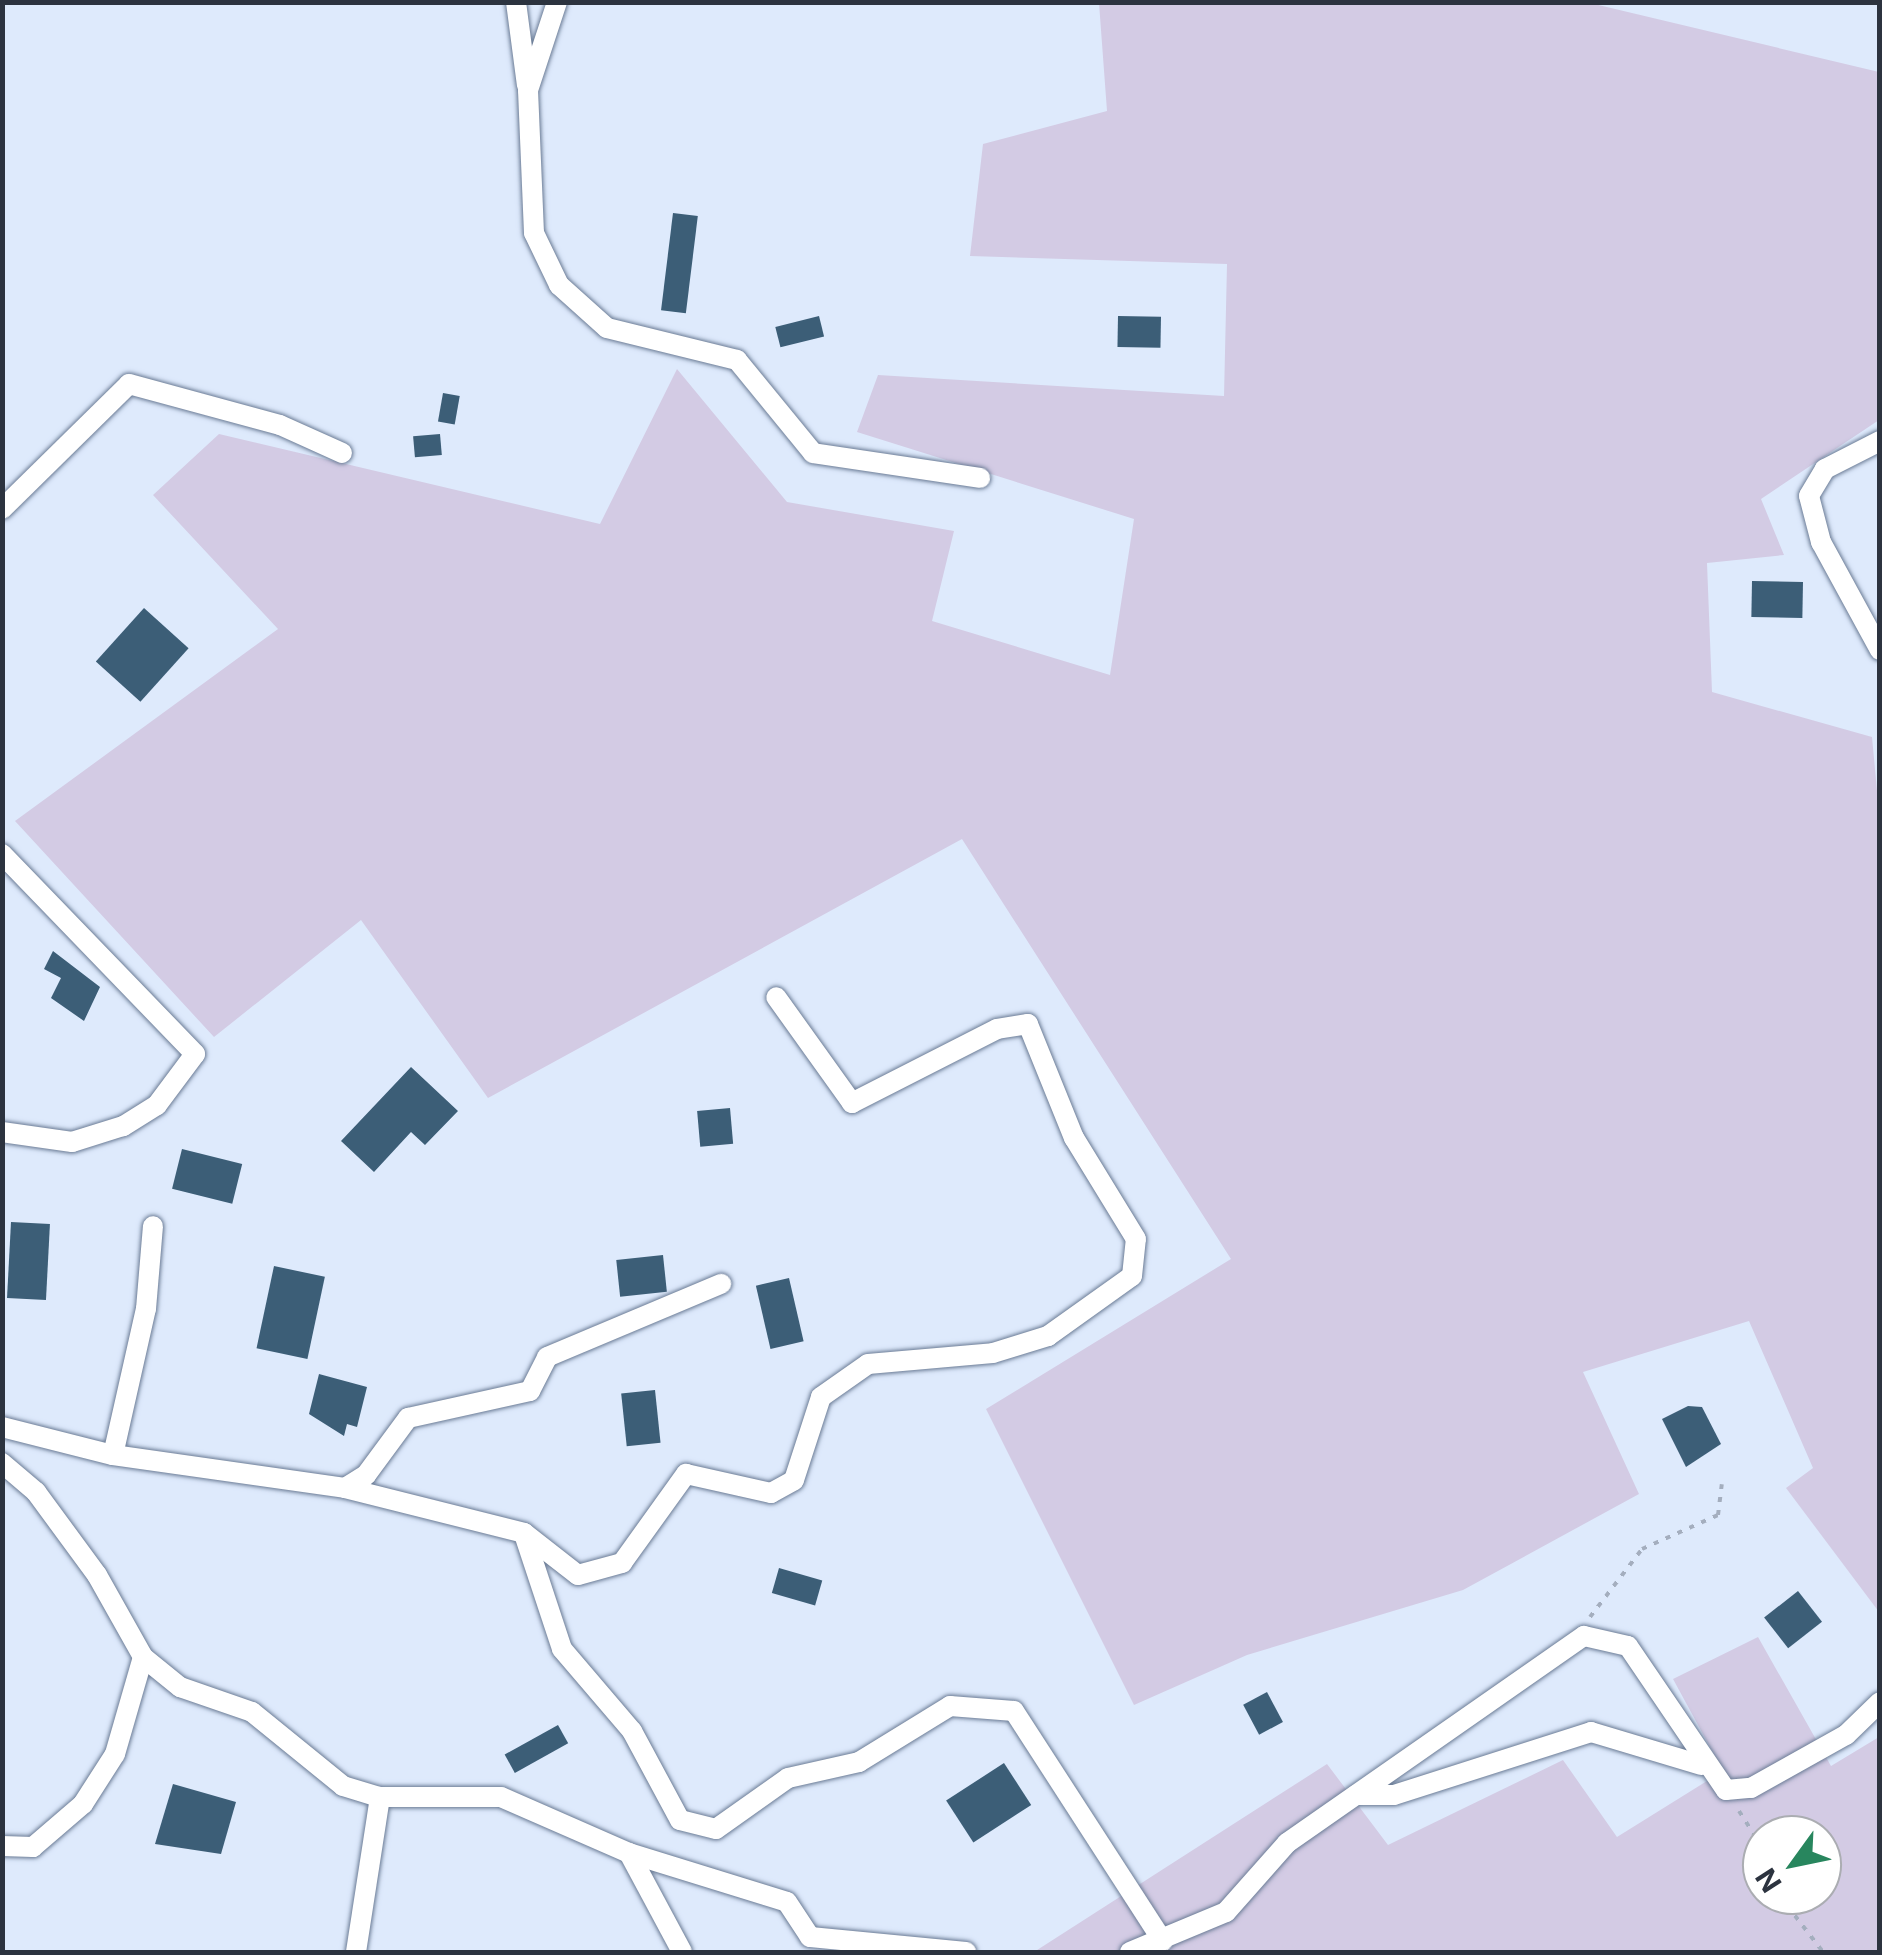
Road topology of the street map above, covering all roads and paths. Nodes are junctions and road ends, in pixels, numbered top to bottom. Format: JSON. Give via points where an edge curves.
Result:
{"nodes":[{"id":1,"x":516,"y":2,"type":"edge"},
{"id":2,"x":557,"y":2,"type":"edge"},
{"id":3,"x":528,"y":90,"type":"junction"},
{"id":4,"x":1880,"y":441,"type":"edge"},
{"id":5,"x":342,"y":453,"type":"dead end"},
{"id":6,"x":980,"y":478,"type":"dead end"},
{"id":7,"x":2,"y":509,"type":"edge"},
{"id":8,"x":1880,"y":650,"type":"edge"},
{"id":9,"x":2,"y":854,"type":"edge"},
{"id":10,"x":776,"y":998,"type":"dead end"},
{"id":11,"x":2,"y":1132,"type":"edge"},
{"id":12,"x":153,"y":1226,"type":"dead end"},
{"id":13,"x":721,"y":1284,"type":"dead end"},
{"id":14,"x":2,"y":1428,"type":"edge"},
{"id":15,"x":112,"y":1455,"type":"junction"},
{"id":16,"x":2,"y":1463,"type":"edge"},
{"id":17,"x":1722,"y":1484,"type":"dead end"},
{"id":18,"x":345,"y":1488,"type":"junction"},
{"id":19,"x":524,"y":1532,"type":"junction"},
{"id":20,"x":1584,"y":1636,"type":"junction"},
{"id":21,"x":144,"y":1658,"type":"junction"},
{"id":22,"x":1880,"y":1702,"type":"edge"},
{"id":23,"x":1701,"y":1765,"type":"junction"},
{"id":24,"x":1726,"y":1790,"type":"junction"},
{"id":25,"x":1356,"y":1795,"type":"junction"},
{"id":26,"x":380,"y":1797,"type":"junction"},
{"id":27,"x":1742,"y":1815,"type":"edge"},
{"id":28,"x":2,"y":1846,"type":"edge"},
{"id":29,"x":630,"y":1853,"type":"junction"},
{"id":30,"x":1794,"y":1915,"type":"edge"},
{"id":31,"x":1163,"y":1941,"type":"junction"},
{"id":32,"x":812,"y":1944,"type":"edge"},
{"id":33,"x":356,"y":1952,"type":"edge"},
{"id":34,"x":682,"y":1952,"type":"edge"},
{"id":35,"x":966,"y":1952,"type":"edge"},
{"id":36,"x":1130,"y":1952,"type":"edge"},
{"id":37,"x":1823,"y":1952,"type":"edge"}],
"edges":[{"from":1,"to":3,"type":"street"},
{"from":2,"to":3,"type":"street"},
{"from":3,"to":6,"type":"street","via":[[534,233],[558,285],[607,328],[736,360],[812,453]]},
{"from":4,"to":8,"type":"street","via":[[1825,469],[1808,496],[1821,542]]},
{"from":5,"to":7,"type":"street","via":[[280,425],[129,384],[16,506]]},
{"from":9,"to":11,"type":"street","via":[[195,1054],[157,1105],[123,1126],[72,1142]]},
{"from":10,"to":19,"type":"street","via":[[852,1103],[946,1052],[1028,1024],[1074,1138],[1136,1239],[1132,1276],[1048,1336],[993,1353],[868,1364],[821,1398],[794,1480],[772,1493],[686,1474],[622,1563],[578,1575]]},
{"from":12,"to":15,"type":"street","via":[[146,1310]]},
{"from":13,"to":18,"type":"street","via":[[546,1357],[530,1391],[408,1418],[366,1475]]},
{"from":14,"to":15,"type":"street"},
{"from":15,"to":18,"type":"street"},
{"from":16,"to":21,"type":"street","via":[[67,1534]]},
{"from":17,"to":20,"type":"path","via":[[1718,1515],[1642,1548],[1594,1606]]},
{"from":18,"to":19,"type":"street"},
{"from":19,"to":31,"type":"street","via":[[562,1649],[632,1731],[680,1820],[716,1829],[788,1778],[858,1762],[950,1706],[1014,1711]]},
{"from":20,"to":23,"type":"street","via":[[1628,1646]]},
{"from":20,"to":25,"type":"street"},
{"from":21,"to":26,"type":"street","via":[[180,1688],[252,1712],[308,1765]]},
{"from":21,"to":28,"type":"street","via":[[115,1754],[83,1804],[33,1847]]},
{"from":22,"to":24,"type":"street","via":[[1863,1725],[1751,1788]]},
{"from":23,"to":24,"type":"street"},
{"from":23,"to":25,"type":"street","via":[[1591,1732],[1394,1795]]},
{"from":24,"to":27,"type":"path"},
{"from":25,"to":31,"type":"street","via":[[1288,1842],[1226,1912]]},
{"from":26,"to":29,"type":"street","via":[[501,1797]]},
{"from":26,"to":33,"type":"street"},
{"from":29,"to":32,"type":"street","via":[[787,1902]]},
{"from":29,"to":34,"type":"street"},
{"from":30,"to":37,"type":"path"},
{"from":31,"to":36,"type":"street"},
{"from":32,"to":35,"type":"street"}]}
